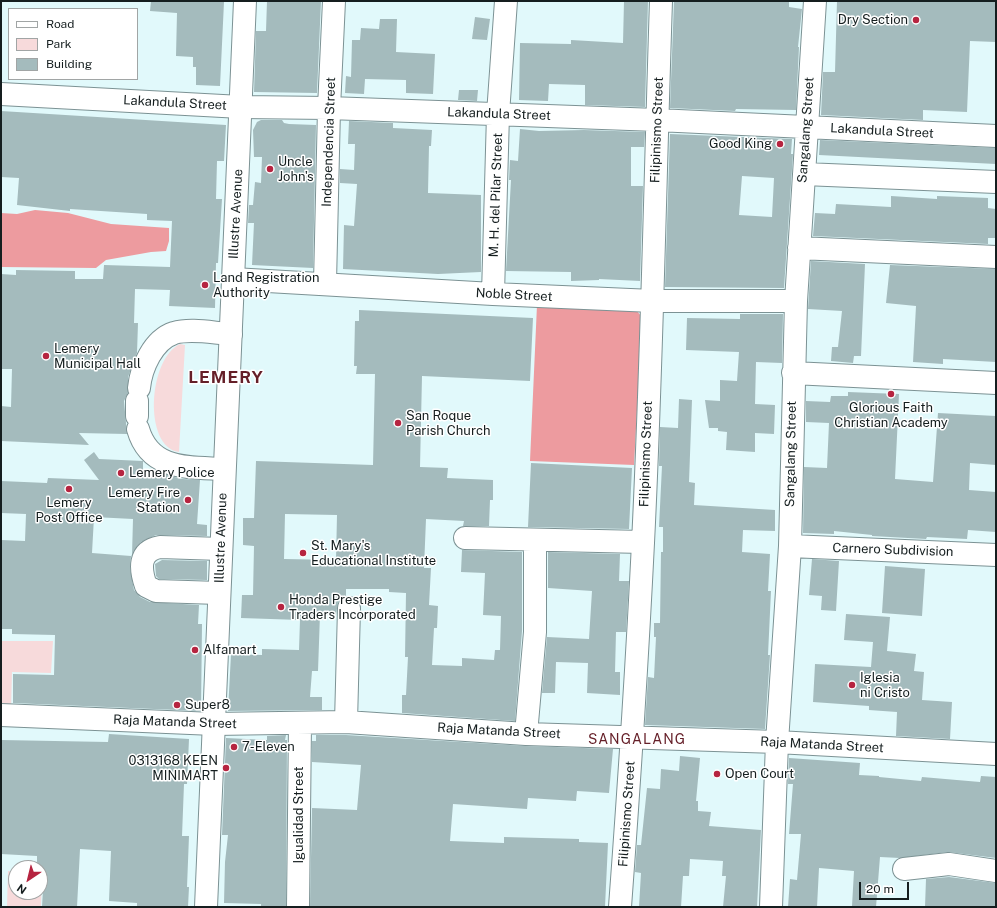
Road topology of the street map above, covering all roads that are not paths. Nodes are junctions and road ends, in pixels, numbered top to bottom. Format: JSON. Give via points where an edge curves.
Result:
{"nodes":[{"id":1,"x":245,"y":1,"type":"edge"},
{"id":2,"x":334,"y":1,"type":"edge"},
{"id":3,"x":506,"y":1,"type":"edge"},
{"id":4,"x":661,"y":1,"type":"edge"},
{"id":5,"x":815,"y":1,"type":"edge"},
{"id":6,"x":1,"y":94,"type":"edge"},
{"id":7,"x":241,"y":107,"type":"junction"},
{"id":8,"x":329,"y":108,"type":"junction"},
{"id":9,"x":498,"y":114,"type":"junction"},
{"id":10,"x":657,"y":120,"type":"junction"},
{"id":11,"x":806,"y":127,"type":"junction"},
{"id":12,"x":996,"y":136,"type":"edge"},
{"id":13,"x":804,"y":174,"type":"junction"},
{"id":14,"x":996,"y":182,"type":"edge"},
{"id":15,"x":799,"y":248,"type":"junction"},
{"id":16,"x":996,"y":257,"type":"edge"},
{"id":17,"x":233,"y":279,"type":"junction"},
{"id":18,"x":325,"y":283,"type":"junction"},
{"id":19,"x":493,"y":294,"type":"junction"},
{"id":20,"x":653,"y":301,"type":"junction"},
{"id":21,"x":796,"y":301,"type":"junction"},
{"id":22,"x":231,"y":334,"type":"junction"},
{"id":23,"x":793,"y":373,"type":"junction"},
{"id":24,"x":996,"y":383,"type":"edge"},
{"id":25,"x":224,"y":469,"type":"junction"},
{"id":26,"x":465,"y":538,"type":"dead end"},
{"id":27,"x":536,"y":540,"type":"junction"},
{"id":28,"x":643,"y":542,"type":"junction"},
{"id":29,"x":790,"y":546,"type":"junction"},
{"id":30,"x":221,"y":549,"type":"junction"},
{"id":31,"x":996,"y":555,"type":"edge"},
{"id":32,"x":219,"y":593,"type":"junction"},
{"id":33,"x":349,"y":608,"type":"dead end"},
{"id":34,"x":1,"y":715,"type":"edge"},
{"id":35,"x":346,"y":722,"type":"junction"},
{"id":36,"x":300,"y":723,"type":"junction"},
{"id":37,"x":214,"y":724,"type":"junction"},
{"id":38,"x":526,"y":734,"type":"junction"},
{"id":39,"x":632,"y":738,"type":"junction"},
{"id":40,"x":777,"y":742,"type":"junction"},
{"id":41,"x":996,"y":754,"type":"edge"},
{"id":42,"x":904,"y":869,"type":"dead end"},
{"id":43,"x":996,"y":871,"type":"edge"},
{"id":44,"x":206,"y":907,"type":"edge"},
{"id":45,"x":298,"y":907,"type":"edge"},
{"id":46,"x":620,"y":907,"type":"edge"},
{"id":47,"x":771,"y":907,"type":"edge"}],
"edges":[{"from":1,"to":7,"type":"street","name":"Illustre Avenue"},
{"from":2,"to":8,"type":"street","name":"Independencia Street"},
{"from":3,"to":9,"type":"street","name":"M. H. del Pilar Street"},
{"from":4,"to":10,"type":"street","name":"Filipinismo Street"},
{"from":5,"to":11,"type":"street","name":"Sangalang Street"},
{"from":6,"to":7,"type":"street","name":"Lakandula Street"},
{"from":7,"to":8,"type":"street","name":"Lakandula Street"},
{"from":7,"to":17,"type":"street","name":"Illustre Avenue"},
{"from":8,"to":9,"type":"street","name":"Lakandula Street"},
{"from":8,"to":18,"type":"street","name":"Independencia Street"},
{"from":9,"to":10,"type":"street","name":"Lakandula Street"},
{"from":9,"to":19,"type":"street","name":"M. H. del Pilar Street"},
{"from":10,"to":11,"type":"street","name":"Lakandula Street"},
{"from":10,"to":20,"type":"street","name":"Filipinismo Street"},
{"from":11,"to":12,"type":"street","name":"Lakandula Street"},
{"from":11,"to":13,"type":"street","name":"Sangalang Street"},
{"from":13,"to":14,"type":"street"},
{"from":13,"to":15,"type":"street","name":"Sangalang Street"},
{"from":15,"to":16,"type":"street"},
{"from":15,"to":21,"type":"street","name":"Sangalang Street"},
{"from":17,"to":18,"type":"street","name":"Noble Street"},
{"from":17,"to":22,"type":"street","name":"Illustre Avenue"},
{"from":18,"to":19,"type":"street","name":"Noble Street"},
{"from":19,"to":20,"type":"street","name":"Noble Street"},
{"from":20,"to":21,"type":"street","name":"Noble Street"},
{"from":20,"to":28,"type":"street","name":"Filipinismo Street"},
{"from":21,"to":23,"type":"street","name":"Sangalang Street"},
{"from":22,"to":25,"type":"street","name":"Illustre Avenue"},
{"from":22,"to":25,"type":"street","via":[[183,332],[166,337],[147,360],[138,409],[143,443],[150,452],[168,463],[183,467]]},
{"from":23,"to":24,"type":"street"},
{"from":23,"to":29,"type":"street","name":"Sangalang Street"},
{"from":25,"to":30,"type":"street","name":"Illustre Avenue"},
{"from":26,"to":27,"type":"street"},
{"from":27,"to":28,"type":"street"},
{"from":27,"to":38,"type":"street","via":[[535,632]]},
{"from":28,"to":39,"type":"street","name":"Filipinismo Street"},
{"from":29,"to":31,"type":"street","name":"Carnero Subdivision"},
{"from":29,"to":40,"type":"street","name":"Sangalang Street"},
{"from":30,"to":32,"type":"street","name":"Illustre Avenue"},
{"from":30,"to":32,"type":"street","via":[[151,549],[143,560],[142,574],[146,586],[156,591]]},
{"from":32,"to":37,"type":"street","name":"Illustre Avenue"},
{"from":33,"to":35,"type":"street"},
{"from":34,"to":37,"type":"street","name":"Raja Matanda Street"},
{"from":35,"to":36,"type":"street","name":"Raja Matanda Street"},
{"from":35,"to":38,"type":"street","name":"Raja Matanda Street"},
{"from":36,"to":37,"type":"street","name":"Raja Matanda Street"},
{"from":36,"to":45,"type":"street","name":"Igualidad Street"},
{"from":37,"to":44,"type":"street","name":"Illustre Avenue"},
{"from":38,"to":39,"type":"street","name":"Raja Matanda Street"},
{"from":39,"to":40,"type":"street","name":"Raja Matanda Street"},
{"from":39,"to":46,"type":"street","name":"Filipinismo Street"},
{"from":40,"to":41,"type":"street","name":"Raja Matanda Street"},
{"from":40,"to":47,"type":"street","name":"Sangalang Street"},
{"from":42,"to":43,"type":"street","via":[[949,864]]}]}
